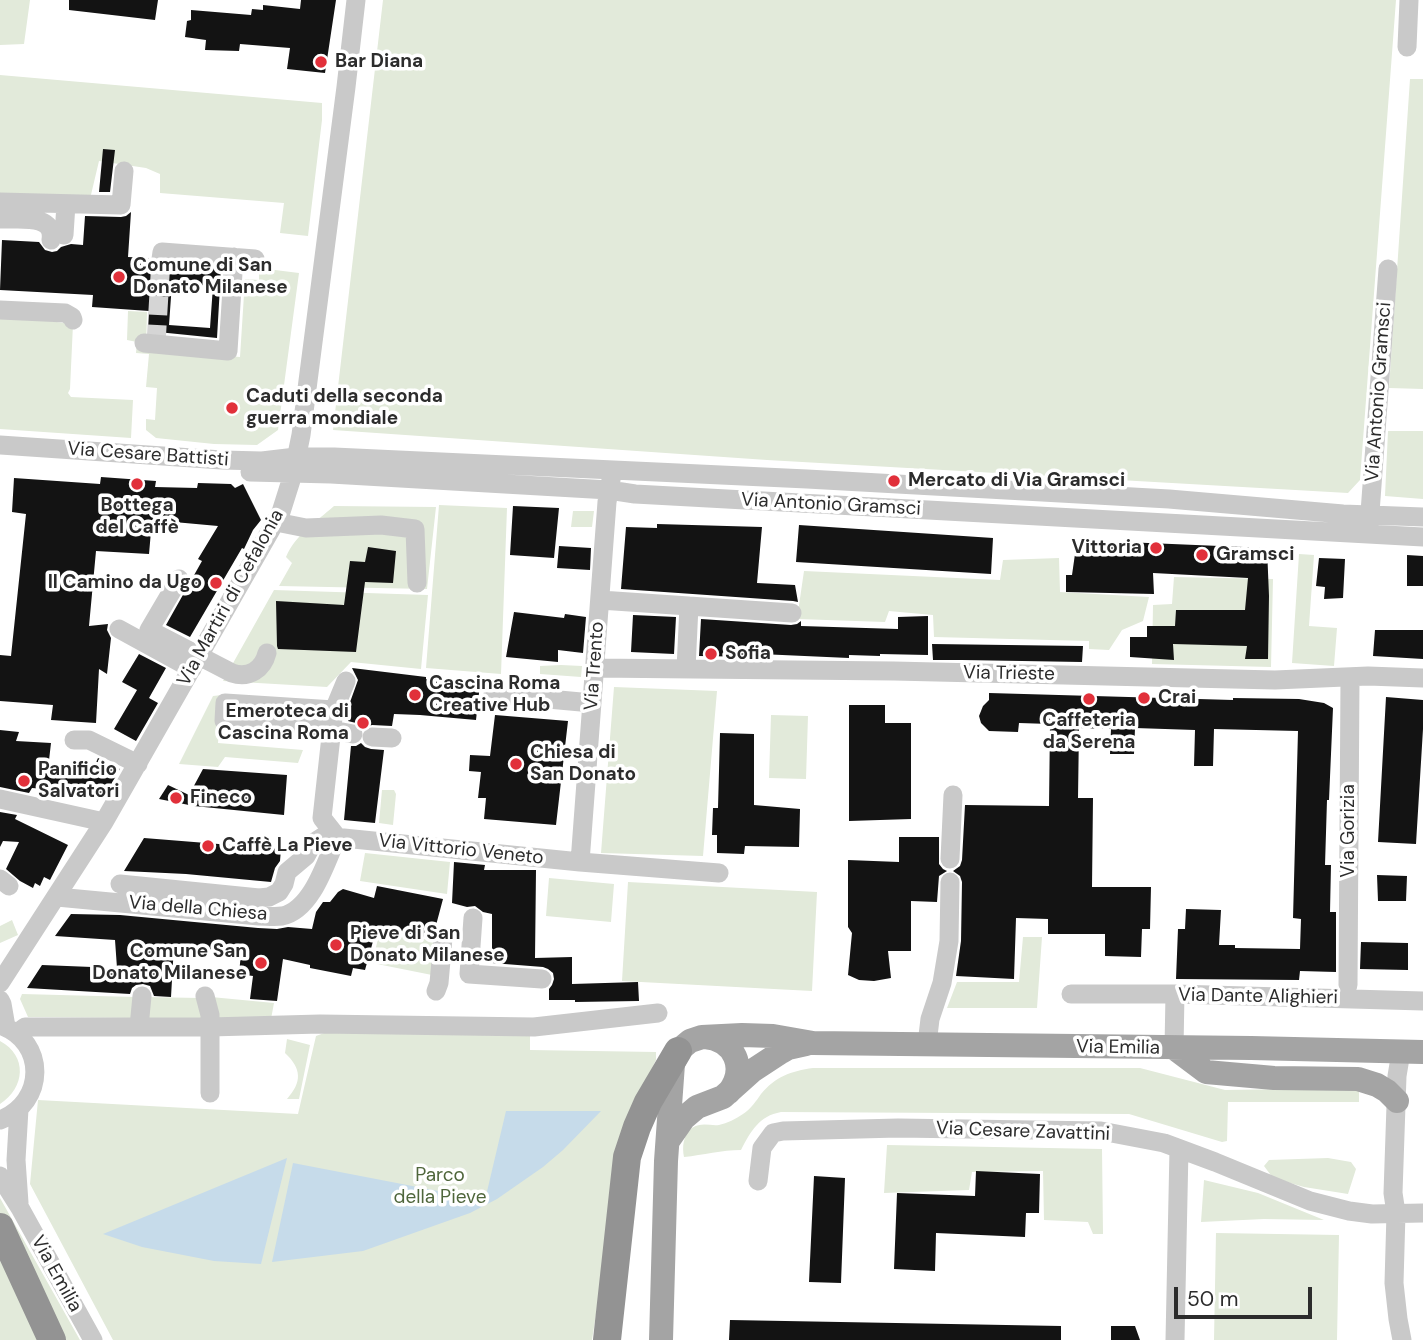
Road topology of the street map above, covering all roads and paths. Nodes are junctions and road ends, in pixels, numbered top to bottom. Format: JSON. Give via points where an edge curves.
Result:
{"nodes":[{"id":1,"x":356,"y":0,"type":"edge"},
{"id":2,"x":1409,"y":0,"type":"edge"},
{"id":3,"x":1407,"y":47,"type":"dead end"},
{"id":4,"x":124,"y":171,"type":"dead end"},
{"id":5,"x":0,"y":202,"type":"edge"},
{"id":6,"x":66,"y":204,"type":"junction"},
{"id":7,"x":0,"y":219,"type":"edge"},
{"id":8,"x":234,"y":257,"type":"junction"},
{"id":9,"x":161,"y":259,"type":"dead end"},
{"id":10,"x":255,"y":259,"type":"dead end"},
{"id":11,"x":1388,"y":269,"type":"dead end"},
{"id":12,"x":0,"y":310,"type":"edge"},
{"id":13,"x":73,"y":320,"type":"dead end"},
{"id":14,"x":144,"y":343,"type":"dead end"},
{"id":15,"x":0,"y":452,"type":"edge"},
{"id":16,"x":295,"y":466,"type":"junction"},
{"id":17,"x":612,"y":469,"type":"junction"},
{"id":18,"x":609,"y":491,"type":"junction"},
{"id":19,"x":1036,"y":492,"type":"junction"},
{"id":20,"x":1370,"y":514,"type":"junction"},
{"id":21,"x":1034,"y":516,"type":"junction"},
{"id":22,"x":1423,"y":517,"type":"edge"},
{"id":23,"x":276,"y":522,"type":"junction"},
{"id":24,"x":1369,"y":534,"type":"junction"},
{"id":25,"x":1423,"y":537,"type":"edge"},
{"id":26,"x":179,"y":579,"type":"dead end"},
{"id":27,"x":417,"y":583,"type":"dead end"},
{"id":28,"x":600,"y":600,"type":"junction"},
{"id":29,"x":689,"y":606,"type":"junction"},
{"id":30,"x":792,"y":613,"type":"dead end"},
{"id":31,"x":119,"y":629,"type":"dead end"},
{"id":32,"x":267,"y":653,"type":"dead end"},
{"id":33,"x":196,"y":663,"type":"junction"},
{"id":34,"x":594,"y":668,"type":"junction"},
{"id":35,"x":686,"y":669,"type":"junction"},
{"id":36,"x":1350,"y":678,"type":"junction"},
{"id":37,"x":1423,"y":678,"type":"edge"},
{"id":38,"x":346,"y":681,"type":"dead end"},
{"id":39,"x":494,"y":694,"type":"dead end"},
{"id":40,"x":592,"y":703,"type":"junction"},
{"id":41,"x":334,"y":710,"type":"junction"},
{"id":42,"x":332,"y":730,"type":"junction"},
{"id":43,"x":392,"y":738,"type":"dead end"},
{"id":44,"x":74,"y":740,"type":"dead end"},
{"id":45,"x":138,"y":764,"type":"junction"},
{"id":46,"x":953,"y":795,"type":"dead end"},
{"id":47,"x":0,"y":799,"type":"edge"},
{"id":48,"x":104,"y":822,"type":"junction"},
{"id":49,"x":337,"y":837,"type":"junction"},
{"id":50,"x":950,"y":859,"type":"dead end"},
{"id":51,"x":580,"y":862,"type":"junction"},
{"id":52,"x":719,"y":873,"type":"dead end"},
{"id":53,"x":950,"y":882,"type":"dead end"},
{"id":54,"x":120,"y":884,"type":"dead end"},
{"id":55,"x":57,"y":897,"type":"junction"},
{"id":56,"x":473,"y":918,"type":"dead end"},
{"id":57,"x":443,"y":938,"type":"dead end"},
{"id":58,"x":27,"y":943,"type":"junction"},
{"id":59,"x":0,"y":959,"type":"edge"},
{"id":60,"x":542,"y":979,"type":"dead end"},
{"id":61,"x":0,"y":983,"type":"edge"},
{"id":62,"x":1348,"y":985,"type":"junction"},
{"id":63,"x":436,"y":992,"type":"dead end"},
{"id":64,"x":1071,"y":994,"type":"dead end"},
{"id":65,"x":1175,"y":994,"type":"junction"},
{"id":66,"x":142,"y":996,"type":"dead end"},
{"id":67,"x":205,"y":996,"type":"dead end"},
{"id":68,"x":1322,"y":998,"type":"junction"},
{"id":69,"x":1368,"y":999,"type":"junction"},
{"id":70,"x":0,"y":1000,"type":"edge"},
{"id":71,"x":1423,"y":1001,"type":"edge"},
{"id":72,"x":658,"y":1013,"type":"dead end"},
{"id":73,"x":139,"y":1027,"type":"junction"},
{"id":74,"x":210,"y":1027,"type":"junction"},
{"id":75,"x":8,"y":1028,"type":"edge"},
{"id":76,"x":704,"y":1037,"type":"junction"},
{"id":77,"x":813,"y":1043,"type":"junction"},
{"id":78,"x":927,"y":1044,"type":"junction"},
{"id":79,"x":1174,"y":1048,"type":"junction"},
{"id":80,"x":1412,"y":1052,"type":"edge"},
{"id":81,"x":676,"y":1060,"type":"junction"},
{"id":82,"x":210,"y":1093,"type":"dead end"},
{"id":83,"x":719,"y":1097,"type":"junction"},
{"id":84,"x":1397,"y":1101,"type":"junction"},
{"id":85,"x":19,"y":1110,"type":"junction"},
{"id":86,"x":0,"y":1120,"type":"edge"},
{"id":87,"x":668,"y":1142,"type":"junction"},
{"id":88,"x":1179,"y":1149,"type":"junction"},
{"id":89,"x":0,"y":1176,"type":"edge"},
{"id":90,"x":758,"y":1181,"type":"dead end"},
{"id":91,"x":1395,"y":1213,"type":"junction"},
{"id":92,"x":1423,"y":1213,"type":"edge"},
{"id":93,"x":10,"y":1217,"type":"edge"},
{"id":94,"x":52,"y":1340,"type":"edge"},
{"id":95,"x":93,"y":1340,"type":"edge"},
{"id":96,"x":607,"y":1340,"type":"edge"},
{"id":97,"x":661,"y":1340,"type":"edge"},
{"id":98,"x":1175,"y":1340,"type":"edge"},
{"id":99,"x":1402,"y":1340,"type":"edge"}],
"edges":[{"from":1,"to":16,"type":"street","name":"Via Martiri di Cefalonia"},
{"from":2,"to":3,"type":"street"},
{"from":4,"to":6,"type":"street","via":[[121,205]]},
{"from":5,"to":6,"type":"street"},
{"from":6,"to":7,"type":"street","via":[[58,237],[41,220]]},
{"from":8,"to":9,"type":"street","via":[[162,252]]},
{"from":8,"to":10,"type":"street"},
{"from":8,"to":14,"type":"street","via":[[228,351]]},
{"from":11,"to":20,"type":"street","name":"Via Antonio Gramsci"},
{"from":12,"to":13,"type":"street","via":[[65,313]]},
{"from":15,"to":16,"type":"street","name":"Via Cesare Battisti"},
{"from":16,"to":17,"type":"street","name":"Via Antonio Gramsci","via":[[334,457]]},
{"from":16,"to":18,"type":"street","name":"Via Antonio Gramsci","via":[[331,474]]},
{"from":16,"to":23,"type":"street","name":"Via Martiri di Cefalonia"},
{"from":17,"to":18,"type":"street","name":"Via Trento"},
{"from":17,"to":19,"type":"street","name":"Via Antonio Gramsci"},
{"from":18,"to":21,"type":"street","name":"Via Antonio Gramsci"},
{"from":18,"to":28,"type":"street","name":"Via Trento"},
{"from":19,"to":20,"type":"street","name":"Via Antonio Gramsci"},
{"from":19,"to":21,"type":"street"},
{"from":20,"to":22,"type":"street","name":"Via Antonio Gramsci"},
{"from":20,"to":24,"type":"street","name":"Via Antonio Gramsci"},
{"from":21,"to":24,"type":"street","name":"Via Antonio Gramsci"},
{"from":23,"to":27,"type":"street","via":[[306,528],[381,525],[415,530]]},
{"from":23,"to":33,"type":"street","name":"Via Martiri di Cefalonia"},
{"from":24,"to":25,"type":"street","name":"Via Antonio Gramsci"},
{"from":26,"to":33,"type":"street","via":[[149,630]]},
{"from":28,"to":29,"type":"street"},
{"from":28,"to":34,"type":"street","name":"Via Trento"},
{"from":29,"to":30,"type":"street"},
{"from":29,"to":35,"type":"street"},
{"from":31,"to":33,"type":"street"},
{"from":32,"to":33,"type":"street","via":[[258,669],[240,676]]},
{"from":33,"to":45,"type":"street","name":"Via Martiri di Cefalonia"},
{"from":34,"to":35,"type":"street","name":"Via Trieste"},
{"from":34,"to":40,"type":"street","name":"Via Trento"},
{"from":35,"to":36,"type":"street","name":"Via Trieste"},
{"from":36,"to":37,"type":"street","name":"Via Trieste"},
{"from":36,"to":62,"type":"street","name":"Via Gorizia"},
{"from":38,"to":41,"type":"street"},
{"from":39,"to":40,"type":"street"},
{"from":40,"to":51,"type":"street","name":"Via Trento"},
{"from":41,"to":42,"type":"street"},
{"from":41,"to":42,"type":"street","via":[[225,703],[224,721]]},
{"from":42,"to":43,"type":"street"},
{"from":42,"to":49,"type":"street","via":[[322,818]]},
{"from":44,"to":45,"type":"street","via":[[89,740]]},
{"from":45,"to":48,"type":"street","name":"Via Martiri di Cefalonia"},
{"from":46,"to":50,"type":"street"},
{"from":47,"to":48,"type":"street"},
{"from":48,"to":55,"type":"street","name":"Via Martiri di Cefalonia"},
{"from":49,"to":51,"type":"street","name":"Via Vittorio Veneto","via":[[426,840]]},
{"from":49,"to":54,"type":"street","via":[[324,836],[313,843],[287,872],[279,892],[269,897]]},
{"from":49,"to":55,"type":"street","name":"Via della Chiesa","via":[[302,914],[260,916]]},
{"from":51,"to":52,"type":"street","name":"Via Vittorio Veneto"},
{"from":53,"to":78,"type":"street","via":[[949,942]]},
{"from":55,"to":58,"type":"street","name":"Via Martiri di Cefalonia"},
{"from":56,"to":60,"type":"street","via":[[469,974]]},
{"from":57,"to":63,"type":"street"},
{"from":58,"to":59,"type":"street"},
{"from":58,"to":61,"type":"street","name":"Via Martiri di Cefalonia"},
{"from":62,"to":68,"type":"street"},
{"from":62,"to":69,"type":"street"},
{"from":64,"to":65,"type":"street","name":"Via Dante Alighieri"},
{"from":65,"to":68,"type":"street","name":"Via Dante Alighieri"},
{"from":65,"to":79,"type":"street"},
{"from":66,"to":73,"type":"street"},
{"from":67,"to":74,"type":"street"},
{"from":68,"to":69,"type":"street","name":"Via Dante Alighieri"},
{"from":69,"to":71,"type":"street","name":"Via Dante Alighieri"},
{"from":70,"to":75,"type":"street"},
{"from":72,"to":74,"type":"street","via":[[534,1027]]},
{"from":73,"to":74,"type":"street"},
{"from":73,"to":75,"type":"street"},
{"from":74,"to":82,"type":"street"},
{"from":75,"to":85,"type":"street","name":"Via Emilia","via":[[31,1051],[35,1072],[33,1088]]},
{"from":76,"to":77,"type":"main road","name":"Via Emilia","via":[[752,1035]]},
{"from":76,"to":81,"type":"main road","name":"Via Emilia","via":[[690,1041]]},
{"from":76,"to":83,"type":"main road","via":[[729,1047],[738,1069],[735,1084]]},
{"from":77,"to":78,"type":"main road","name":"Via Emilia"},
{"from":77,"to":83,"type":"main road","name":"Via Emilia","via":[[781,1052]]},
{"from":78,"to":79,"type":"main road","name":"Via Emilia"},
{"from":79,"to":80,"type":"main road","name":"Via Emilia"},
{"from":79,"to":84,"type":"main road","via":[[1206,1072],[1358,1079],[1377,1085]]},
{"from":80,"to":84,"type":"street","via":[[1397,1076]]},
{"from":80,"to":91,"type":"street","via":[[1407,1074],[1406,1183]]},
{"from":81,"to":83,"type":"main road","via":[[675,1082],[684,1095],[698,1102]]},
{"from":81,"to":87,"type":"main road"},
{"from":81,"to":96,"type":"highway","via":[[648,1102],[627,1157]]},
{"from":83,"to":87,"type":"main road","name":"Via Emilia","via":[[691,1111]]},
{"from":84,"to":91,"type":"street"},
{"from":85,"to":86,"type":"street"},
{"from":85,"to":93,"type":"street","name":"Via Emilia"},
{"from":87,"to":97,"type":"main road"},
{"from":88,"to":90,"type":"street","name":"Via Cesare Zavattini","via":[[1101,1131],[783,1131],[773,1133],[762,1148]]},
{"from":88,"to":91,"type":"street","name":"Via Cesare Zavattini","via":[[1310,1201],[1349,1211]]},
{"from":88,"to":98,"type":"street"},
{"from":89,"to":93,"type":"street","name":"Via Emilia"},
{"from":91,"to":92,"type":"street","name":"Via Cesare Zavattini"},
{"from":91,"to":99,"type":"street","via":[[1394,1283]]},
{"from":93,"to":94,"type":"highway"},
{"from":93,"to":95,"type":"street","name":"Via Emilia"}]}
